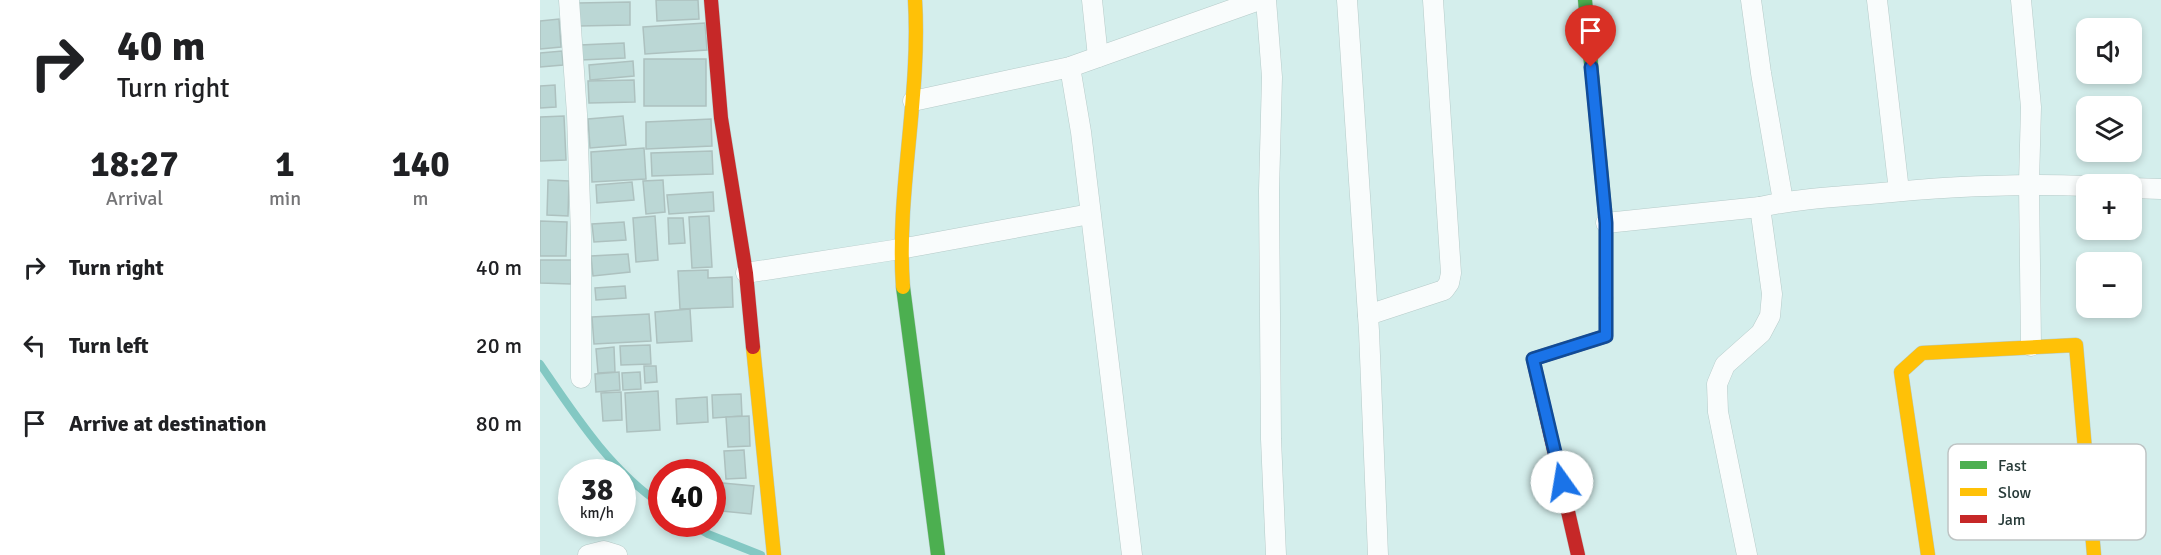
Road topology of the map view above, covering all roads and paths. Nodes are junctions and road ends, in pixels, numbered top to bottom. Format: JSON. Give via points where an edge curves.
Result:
{"nodes":[{"id":1,"x":569,"y":0,"type":"edge"},
{"id":2,"x":711,"y":0,"type":"edge"},
{"id":3,"x":915,"y":0,"type":"edge"},
{"id":4,"x":1092,"y":0,"type":"edge"},
{"id":5,"x":1259,"y":0,"type":"edge"},
{"id":6,"x":1266,"y":0,"type":"edge"},
{"id":7,"x":1347,"y":0,"type":"edge"},
{"id":8,"x":1433,"y":0,"type":"edge"},
{"id":9,"x":1585,"y":0,"type":"edge"},
{"id":10,"x":1751,"y":0,"type":"edge"},
{"id":11,"x":1877,"y":0,"type":"edge"},
{"id":12,"x":2020,"y":0,"type":"edge"},
{"id":13,"x":1098,"y":57,"type":"junction"},
{"id":14,"x":1071,"y":67,"type":"junction"},
{"id":15,"x":913,"y":101,"type":"junction"},
{"id":16,"x":2029,"y":183,"type":"junction"},
{"id":17,"x":2076,"y":185,"type":"edge"},
{"id":18,"x":2142,"y":188,"type":"edge"},
{"id":19,"x":2161,"y":189,"type":"edge"},
{"id":20,"x":1899,"y":191,"type":"junction"},
{"id":21,"x":1783,"y":201,"type":"junction"},
{"id":22,"x":1760,"y":207,"type":"junction"},
{"id":23,"x":1090,"y":214,"type":"junction"},
{"id":24,"x":1606,"y":223,"type":"junction"},
{"id":25,"x":900,"y":249,"type":"junction"},
{"id":26,"x":747,"y":273,"type":"junction"},
{"id":27,"x":1368,"y":315,"type":"junction"},
{"id":28,"x":2031,"y":346,"type":"junction"},
{"id":29,"x":581,"y":378,"type":"dead end"},
{"id":30,"x":2084,"y":444,"type":"edge"},
{"id":31,"x":2093,"y":540,"type":"edge"},
{"id":32,"x":588,"y":555,"type":"edge"},
{"id":33,"x":617,"y":555,"type":"edge"},
{"id":34,"x":774,"y":555,"type":"edge"},
{"id":35,"x":938,"y":555,"type":"edge"},
{"id":36,"x":1132,"y":555,"type":"edge"},
{"id":37,"x":1276,"y":555,"type":"edge"},
{"id":38,"x":1378,"y":555,"type":"edge"},
{"id":39,"x":1578,"y":555,"type":"edge"},
{"id":40,"x":1747,"y":555,"type":"edge"},
{"id":41,"x":1928,"y":555,"type":"edge"},
{"id":42,"x":2094,"y":555,"type":"edge"}],
"edges":[{"from":1,"to":29,"type":"street","via":[[581,237]]},
{"from":2,"to":26,"type":"street","via":[[721,118]]},
{"from":3,"to":15,"type":"street"},
{"from":4,"to":13,"type":"street"},
{"from":5,"to":13,"type":"street"},
{"from":6,"to":37,"type":"street","via":[[1272,76],[1269,191]]},
{"from":7,"to":27,"type":"street"},
{"from":8,"to":27,"type":"street","via":[[1449,283],[1444,290]]},
{"from":9,"to":24,"type":"street"},
{"from":10,"to":21,"type":"street"},
{"from":11,"to":20,"type":"street"},
{"from":12,"to":16,"type":"street","via":[[2031,107]]},
{"from":13,"to":14,"type":"street"},
{"from":14,"to":15,"type":"street"},
{"from":14,"to":23,"type":"street"},
{"from":15,"to":25,"type":"street"},
{"from":16,"to":17,"type":"street"},
{"from":16,"to":20,"type":"street"},
{"from":16,"to":28,"type":"street"},
{"from":18,"to":19,"type":"street"},
{"from":20,"to":21,"type":"street"},
{"from":21,"to":22,"type":"street"},
{"from":22,"to":24,"type":"street"},
{"from":22,"to":40,"type":"street","via":[[1772,294],[1770,316],[1761,333],[1725,365],[1717,384],[1718,412]]},
{"from":23,"to":25,"type":"street"},
{"from":23,"to":36,"type":"street"},
{"from":24,"to":39,"type":"street","via":[[1606,336],[1533,359]]},
{"from":25,"to":26,"type":"street"},
{"from":25,"to":35,"type":"street"},
{"from":26,"to":34,"type":"street"},
{"from":27,"to":38,"type":"street"},
{"from":28,"to":30,"type":"street","via":[[2076,345]]},
{"from":28,"to":41,"type":"street","via":[[1922,353],[1901,372]]},
{"from":31,"to":42,"type":"street"},
{"from":32,"to":33,"type":"street","via":[[604,551]]}]}
